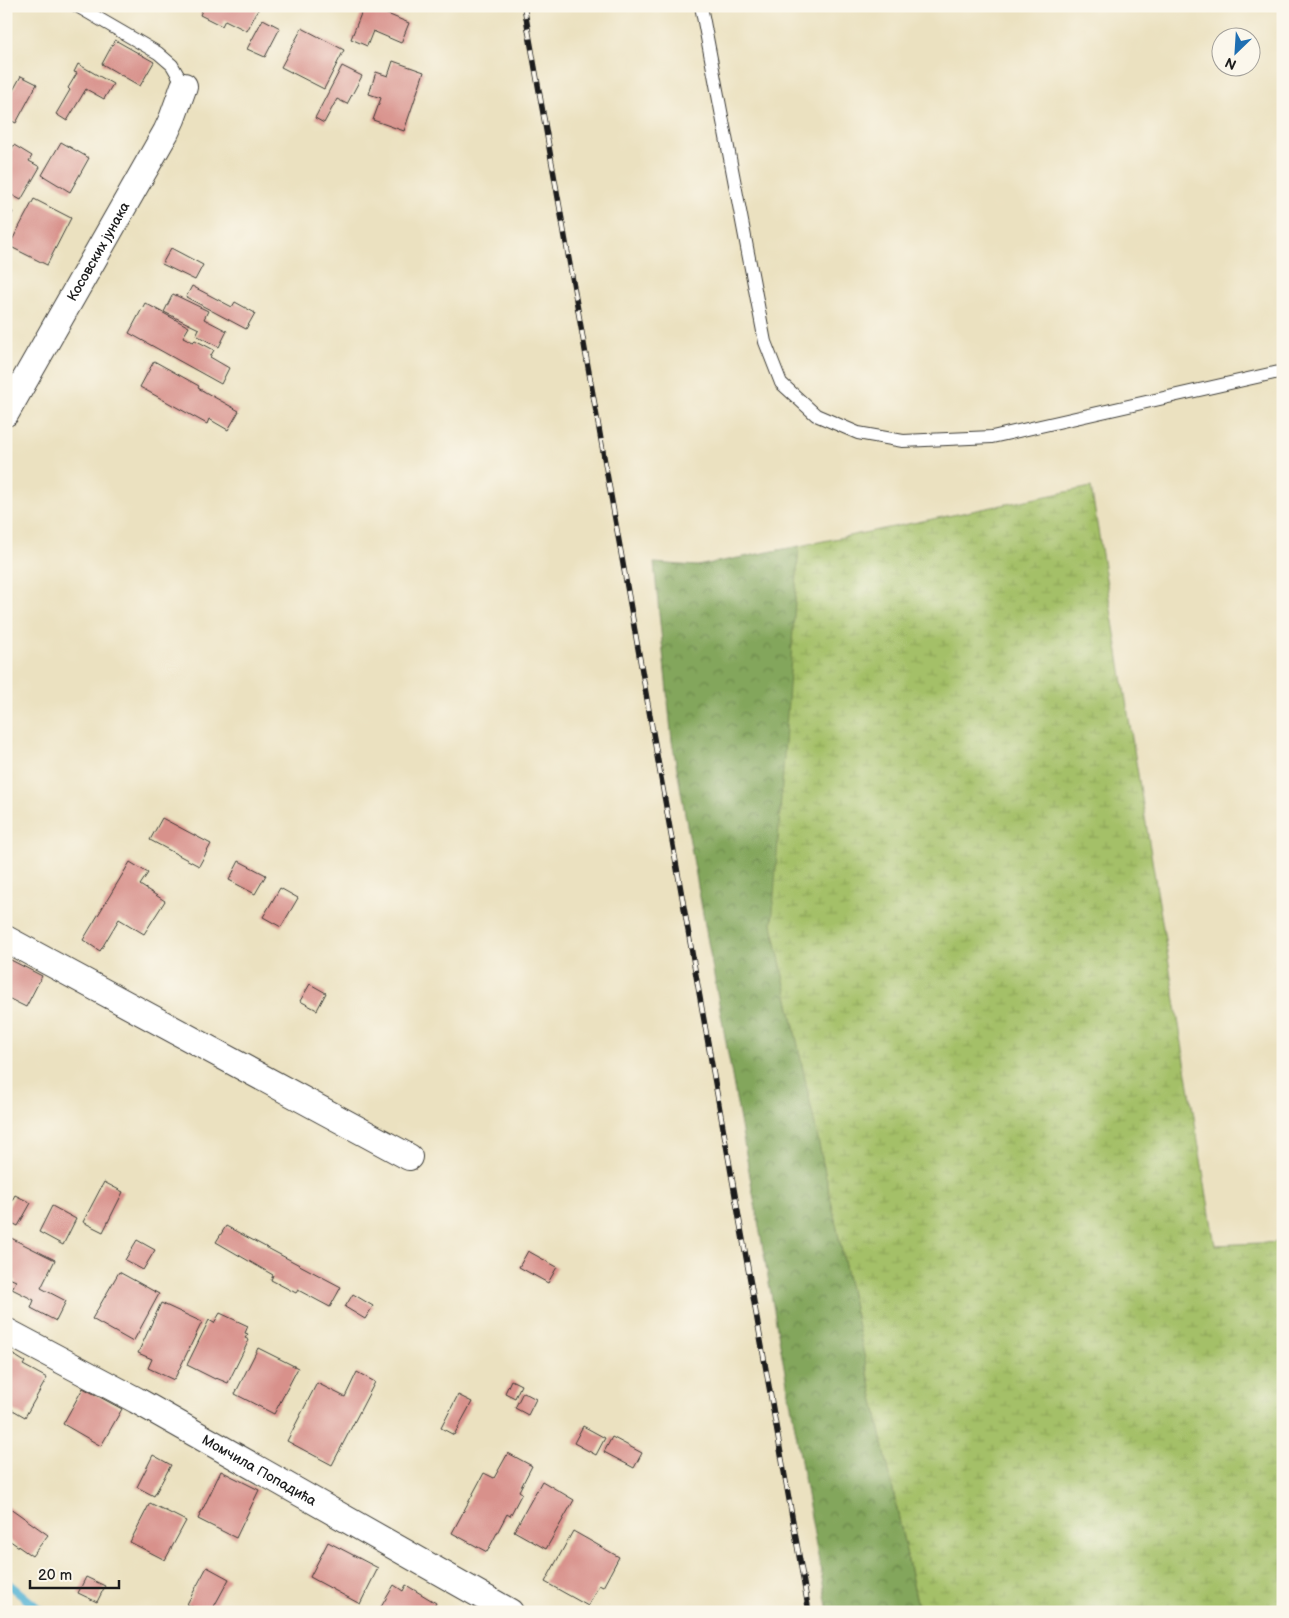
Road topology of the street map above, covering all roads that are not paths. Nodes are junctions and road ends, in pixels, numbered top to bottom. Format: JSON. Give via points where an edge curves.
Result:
{"nodes":[{"id":1,"x":77,"y":6,"type":"edge"},
{"id":2,"x":701,"y":6,"type":"edge"},
{"id":3,"x":184,"y":86,"type":"joint"},
{"id":4,"x":1283,"y":371,"type":"edge"},
{"id":5,"x":6,"y":413,"type":"edge"},
{"id":6,"x":6,"y":939,"type":"edge"},
{"id":7,"x":409,"y":1158,"type":"dead end"},
{"id":8,"x":6,"y":1331,"type":"edge"},
{"id":9,"x":510,"y":1612,"type":"edge"}],
"edges":[{"from":1,"to":3,"type":"lane","via":[[158,53],[172,65]]},
{"from":2,"to":4,"type":"lane","via":[[765,342],[781,383],[816,415],[858,433],[903,441],[992,437]]},
{"from":3,"to":5,"type":"street","name":"Косовских јунака","via":[[166,132]]},
{"from":6,"to":7,"type":"street"},
{"from":8,"to":9,"type":"street","name":"Момчила Попадића","via":[[136,1400]]}]}
